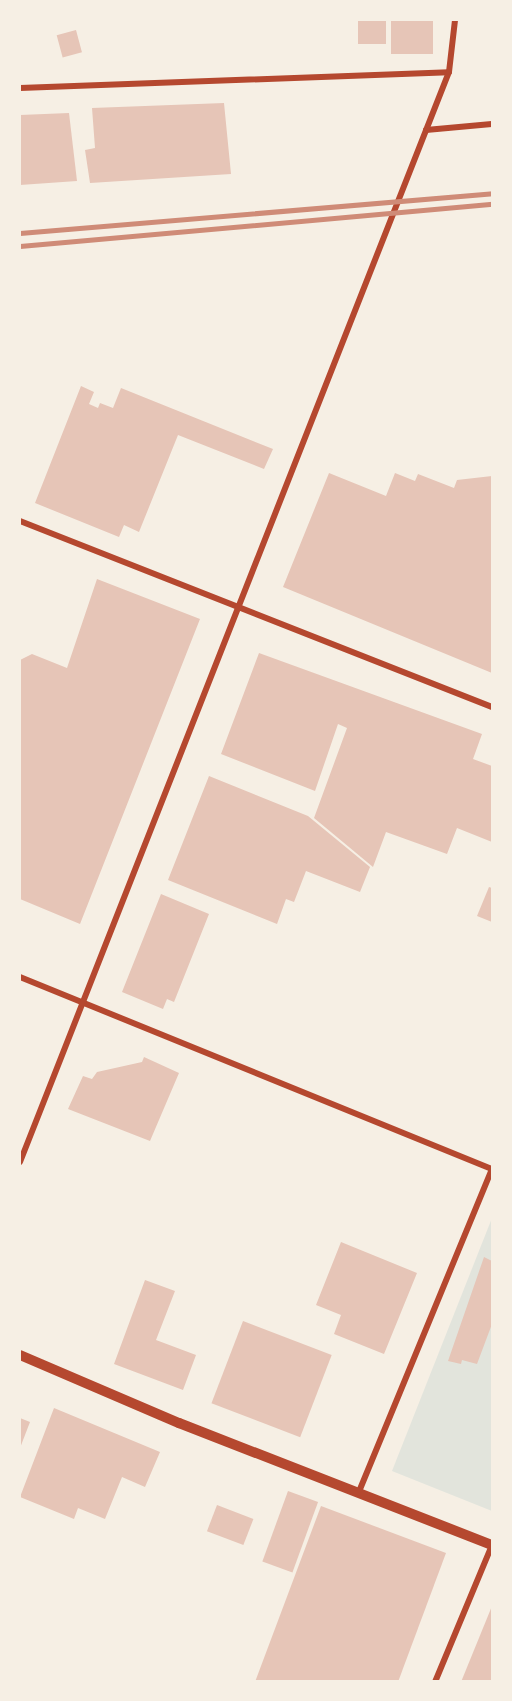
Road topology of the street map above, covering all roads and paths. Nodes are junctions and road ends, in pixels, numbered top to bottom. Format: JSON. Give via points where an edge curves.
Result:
{"nodes":[{"id":1,"x":455,"y":20,"type":"edge"},
{"id":2,"x":449,"y":72,"type":"junction"},
{"id":3,"x":20,"y":88,"type":"edge"},
{"id":4,"x":492,"y":124,"type":"edge"},
{"id":5,"x":426,"y":130,"type":"junction"},
{"id":6,"x":20,"y":520,"type":"edge"},
{"id":7,"x":238,"y":607,"type":"junction"},
{"id":8,"x":492,"y":707,"type":"edge"},
{"id":9,"x":20,"y":977,"type":"edge"},
{"id":10,"x":80,"y":1005,"type":"junction"},
{"id":11,"x":20,"y":1162,"type":"edge"},
{"id":12,"x":492,"y":1169,"type":"edge"},
{"id":13,"x":20,"y":1355,"type":"edge"},
{"id":14,"x":358,"y":1494,"type":"junction"},
{"id":15,"x":492,"y":1545,"type":"edge"},
{"id":16,"x":435,"y":1682,"type":"edge"}],
"edges":[{"from":1,"to":2,"type":"street"},
{"from":2,"to":3,"type":"street"},
{"from":2,"to":5,"type":"street"},
{"from":4,"to":5,"type":"street"},
{"from":5,"to":7,"type":"street"},
{"from":6,"to":7,"type":"street"},
{"from":7,"to":8,"type":"street"},
{"from":7,"to":10,"type":"street"},
{"from":9,"to":10,"type":"street"},
{"from":10,"to":11,"type":"street"},
{"from":10,"to":12,"type":"street"},
{"from":12,"to":14,"type":"street"},
{"from":13,"to":14,"type":"street","via":[[178,1424]]},
{"from":14,"to":15,"type":"street"},
{"from":15,"to":16,"type":"street"}]}
